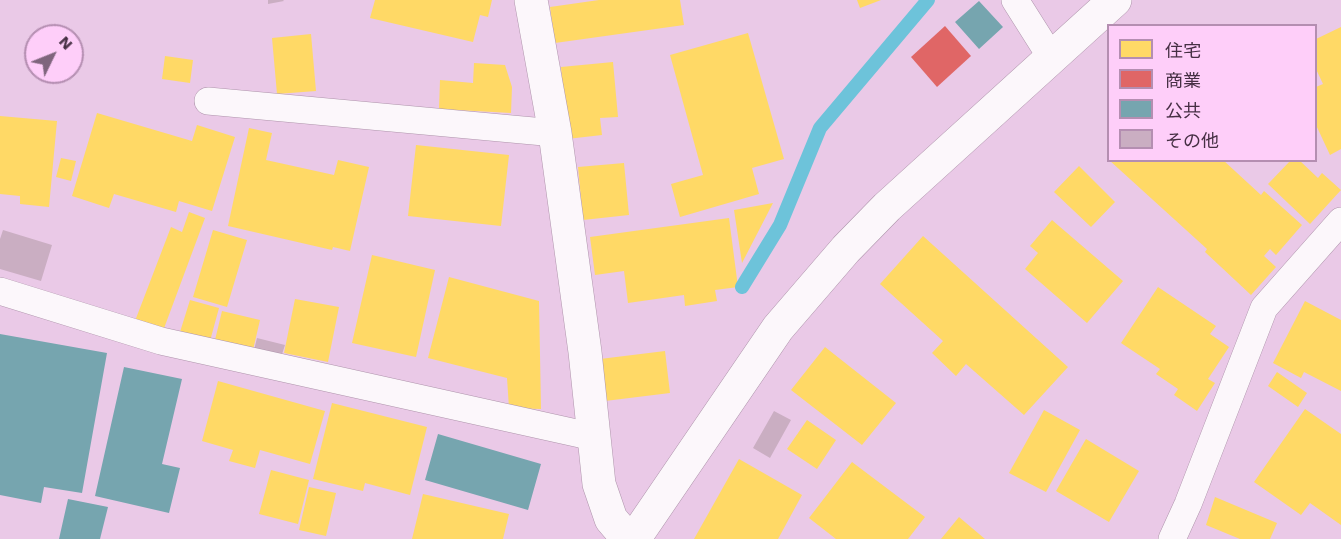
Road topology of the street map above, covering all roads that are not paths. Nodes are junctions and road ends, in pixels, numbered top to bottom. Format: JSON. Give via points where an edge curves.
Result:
{"nodes":[{"id":1,"x":531,"y":0,"type":"edge"},
{"id":2,"x":1015,"y":0,"type":"edge"},
{"id":3,"x":1115,"y":0,"type":"edge"},
{"id":4,"x":1051,"y":57,"type":"junction"},
{"id":5,"x":208,"y":101,"type":"dead end"},
{"id":6,"x":555,"y":134,"type":"junction"},
{"id":7,"x":1341,"y":221,"type":"edge"},
{"id":8,"x":0,"y":291,"type":"edge"},
{"id":9,"x":594,"y":437,"type":"junction"},
{"id":10,"x":628,"y":539,"type":"edge"},
{"id":11,"x":634,"y":539,"type":"edge"},
{"id":12,"x":1172,"y":539,"type":"edge"}],
"edges":[{"from":1,"to":6,"type":"street"},
{"from":2,"to":4,"type":"lane"},
{"from":3,"to":4,"type":"street"},
{"from":4,"to":11,"type":"street","via":[[846,249],[778,328]]},
{"from":5,"to":6,"type":"lane"},
{"from":6,"to":9,"type":"street"},
{"from":7,"to":12,"type":"lane","via":[[1264,308]]},
{"from":8,"to":9,"type":"lane","via":[[161,341]]},
{"from":9,"to":10,"type":"street","via":[[599,484],[611,519]]}]}
